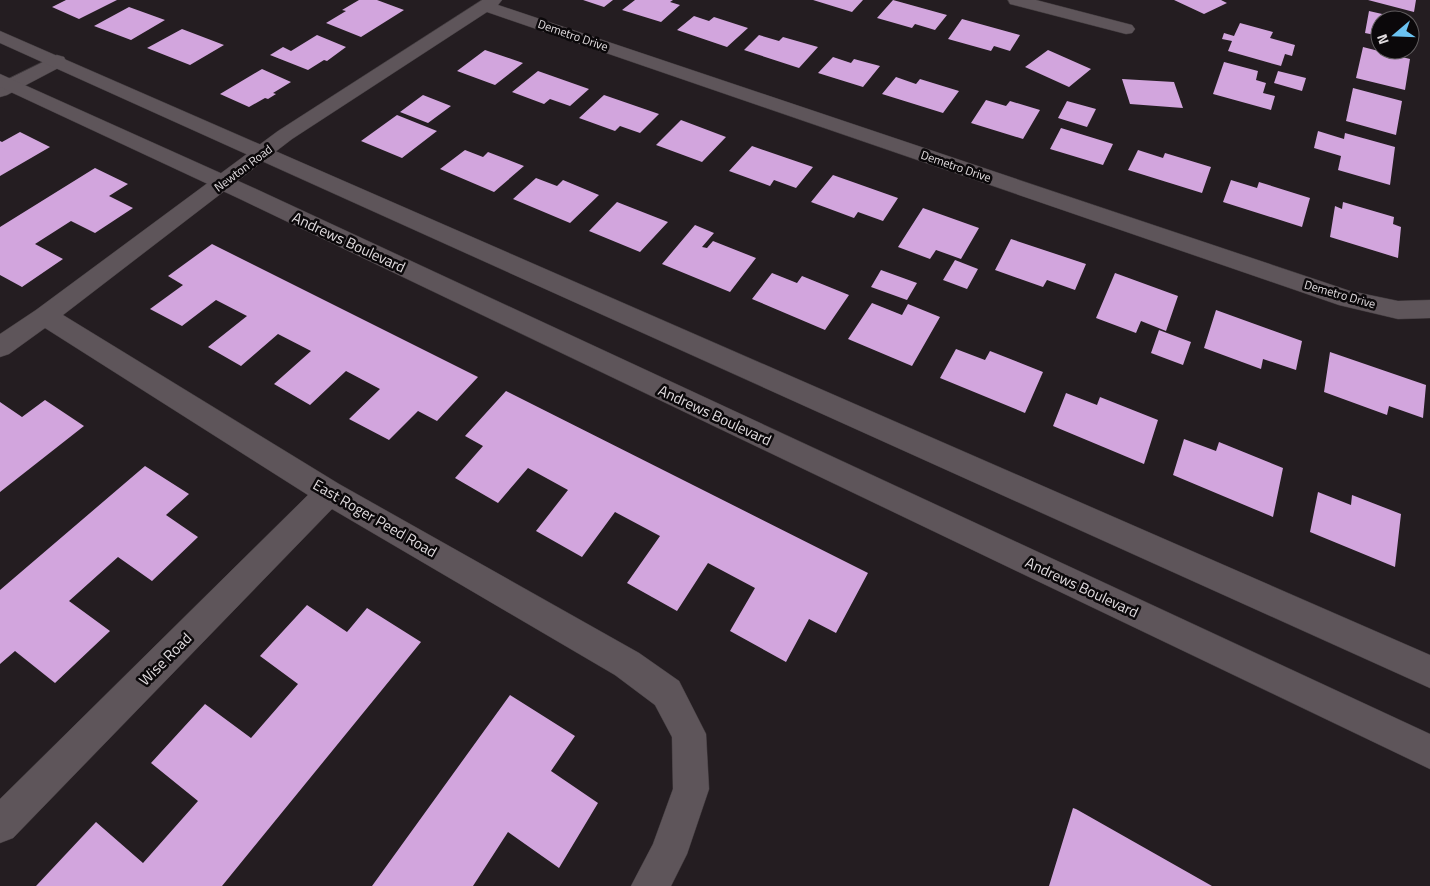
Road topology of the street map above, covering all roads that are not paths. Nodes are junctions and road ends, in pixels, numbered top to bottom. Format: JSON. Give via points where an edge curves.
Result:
{"nodes":[{"id":1,"x":1016,"y":0,"type":"edge"},
{"id":2,"x":490,"y":3,"type":"edge"},
{"id":3,"x":1126,"y":29,"type":"dead end"},
{"id":4,"x":0,"y":36,"type":"edge"},
{"id":5,"x":57,"y":61,"type":"junction"},
{"id":6,"x":4,"y":85,"type":"edge"},
{"id":7,"x":263,"y":152,"type":"junction"},
{"id":8,"x":223,"y":183,"type":"junction"},
{"id":9,"x":1430,"y":309,"type":"edge"},
{"id":10,"x":45,"y":316,"type":"junction"},
{"id":11,"x":0,"y":347,"type":"edge"},
{"id":12,"x":330,"y":493,"type":"junction"},
{"id":13,"x":1430,"y":672,"type":"edge"},
{"id":14,"x":1430,"y":752,"type":"edge"},
{"id":15,"x":0,"y":825,"type":"edge"},
{"id":16,"x":650,"y":886,"type":"edge"}],
"edges":[{"from":1,"to":3,"type":"street"},
{"from":2,"to":7,"type":"street","name":"Newton Road"},
{"from":2,"to":9,"type":"street","name":"Demetro Drive","via":[[1348,299],[1398,310]]},
{"from":4,"to":5,"type":"street"},
{"from":5,"to":6,"type":"street"},
{"from":5,"to":7,"type":"street"},
{"from":6,"to":8,"type":"street","name":"Andrews Boulevard"},
{"from":7,"to":8,"type":"street","name":"Newton Road"},
{"from":7,"to":13,"type":"street"},
{"from":8,"to":10,"type":"street","name":"Newton Road"},
{"from":8,"to":14,"type":"street","name":"Andrews Boulevard"},
{"from":10,"to":11,"type":"street","name":"Newton Road"},
{"from":10,"to":12,"type":"street","name":"East Roger Peed Road"},
{"from":12,"to":15,"type":"street","name":"Wise Road"},
{"from":12,"to":16,"type":"street","name":"East Roger Peed Road","via":[[627,664],[667,693],[689,734],[691,789],[668,854]]}]}
